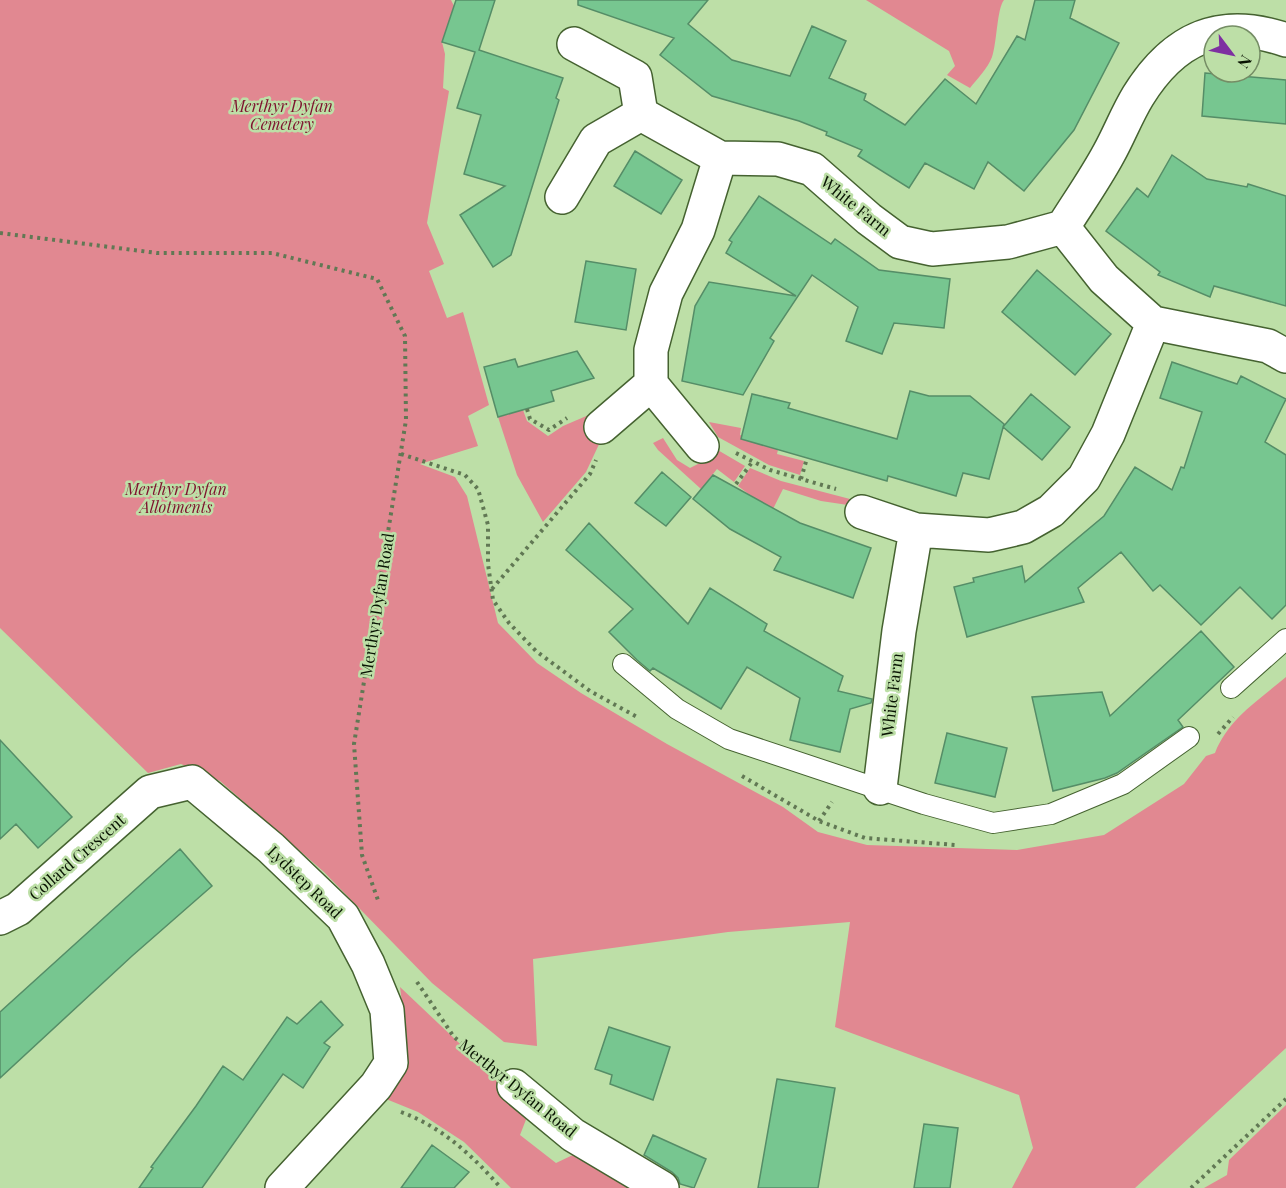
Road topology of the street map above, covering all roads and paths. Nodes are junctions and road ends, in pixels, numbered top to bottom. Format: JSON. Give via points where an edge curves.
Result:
{"nodes":[{"id":1,"x":1286,"y":40,"type":"edge"},
{"id":2,"x":574,"y":44,"type":"dead end"},
{"id":3,"x":641,"y":114,"type":"junction"},
{"id":4,"x":720,"y":158,"type":"junction"},
{"id":5,"x":562,"y":197,"type":"dead end"},
{"id":6,"x":1063,"y":227,"type":"junction"},
{"id":7,"x":0,"y":233,"type":"edge"},
{"id":8,"x":1153,"y":323,"type":"junction"},
{"id":9,"x":1286,"y":356,"type":"edge"},
{"id":10,"x":651,"y":384,"type":"junction"},
{"id":11,"x":602,"y":427,"type":"joint"},
{"id":12,"x":702,"y":446,"type":"joint"},
{"id":13,"x":401,"y":454,"type":"junction"},
{"id":14,"x":807,"y":458,"type":"dead end"},
{"id":15,"x":753,"y":461,"type":"junction"},
{"id":16,"x":801,"y":479,"type":"junction"},
{"id":17,"x":736,"y":484,"type":"dead end"},
{"id":18,"x":862,"y":512,"type":"joint"},
{"id":19,"x":916,"y":530,"type":"junction"},
{"id":20,"x":492,"y":589,"type":"junction"},
{"id":21,"x":1286,"y":639,"type":"edge"},
{"id":22,"x":623,"y":664,"type":"dead end"},
{"id":23,"x":1231,"y":688,"type":"dead end"},
{"id":24,"x":640,"y":718,"type":"dead end"},
{"id":25,"x":1229,"y":721,"type":"dead end"},
{"id":26,"x":1216,"y":736,"type":"dead end"},
{"id":27,"x":1189,"y":737,"type":"dead end"},
{"id":28,"x":740,"y":775,"type":"dead end"},
{"id":29,"x":880,"y":788,"type":"junction"},
{"id":30,"x":150,"y":792,"type":"joint"},
{"id":31,"x":965,"y":845,"type":"dead end"},
{"id":32,"x":382,"y":910,"type":"dead end"},
{"id":33,"x":0,"y":918,"type":"edge"},
{"id":34,"x":416,"y":982,"type":"dead end"},
{"id":35,"x":514,"y":1086,"type":"joint"},
{"id":36,"x":1286,"y":1099,"type":"edge"},
{"id":37,"x":392,"y":1108,"type":"dead end"},
{"id":38,"x":282,"y":1188,"type":"edge"},
{"id":39,"x":501,"y":1188,"type":"edge"},
{"id":40,"x":662,"y":1188,"type":"edge"},
{"id":41,"x":1191,"y":1188,"type":"edge"}],
"edges":[{"from":1,"to":6,"type":"street","via":[[1238,30],[1207,34],[1173,52],[1138,95],[1109,154]]},
{"from":2,"to":3,"type":"street","via":[[635,77]]},
{"from":3,"to":4,"type":"street","name":"White Farm"},
{"from":3,"to":5,"type":"street","via":[[596,140]]},
{"from":4,"to":6,"type":"street","name":"White Farm","via":[[778,159],[812,170],[900,242],[932,249],[1008,242]]},
{"from":4,"to":10,"type":"street","via":[[698,230],[666,293],[651,350]]},
{"from":6,"to":8,"type":"street","via":[[1104,279]]},
{"from":7,"to":13,"type":"path","name":"Merthyr Dyfan Road","via":[[157,253],[272,253],[377,279],[405,336],[406,420]]},
{"from":8,"to":9,"type":"street","via":[[1268,346]]},
{"from":8,"to":19,"type":"street","via":[[1108,434],[1084,478],[1051,511],[1023,527],[989,535]]},
{"from":10,"to":11,"type":"street"},
{"from":10,"to":12,"type":"street"},
{"from":11,"to":20,"type":"path","via":[[606,441],[590,474]]},
{"from":12,"to":15,"type":"path","via":[[719,444]]},
{"from":13,"to":20,"type":"path","via":[[465,475],[478,489],[489,525]]},
{"from":13,"to":32,"type":"path","name":"Merthyr Dyfan Road","via":[[354,744],[362,855]]},
{"from":14,"to":16,"type":"path"},
{"from":15,"to":16,"type":"path"},
{"from":15,"to":17,"type":"path"},
{"from":16,"to":18,"type":"path","via":[[854,494]]},
{"from":18,"to":19,"type":"street"},
{"from":19,"to":29,"type":"street","name":"White Farm"},
{"from":20,"to":24,"type":"path","via":[[493,600],[509,623],[536,651],[590,691]]},
{"from":21,"to":23,"type":"lane"},
{"from":22,"to":29,"type":"lane","via":[[677,709],[729,739]]},
{"from":25,"to":26,"type":"path"},
{"from":27,"to":29,"type":"lane","via":[[1123,784],[1051,814],[993,823]]},
{"from":28,"to":31,"type":"path","via":[[819,821],[866,838]]},
{"from":30,"to":33,"type":"street","name":"Collard Crescent","via":[[18,909]]},
{"from":30,"to":38,"type":"street","name":"Lydstep Road","via":[[192,782],[271,848],[343,917],[387,1011],[391,1063],[376,1086]]},
{"from":34,"to":35,"type":"path","name":"Merthyr Dyfan Road","via":[[454,1037]]},
{"from":35,"to":40,"type":"street","name":"Merthyr Dyfan Road","via":[[573,1135]]},
{"from":36,"to":41,"type":"path"},
{"from":37,"to":39,"type":"path","via":[[417,1118],[460,1145]]}]}
